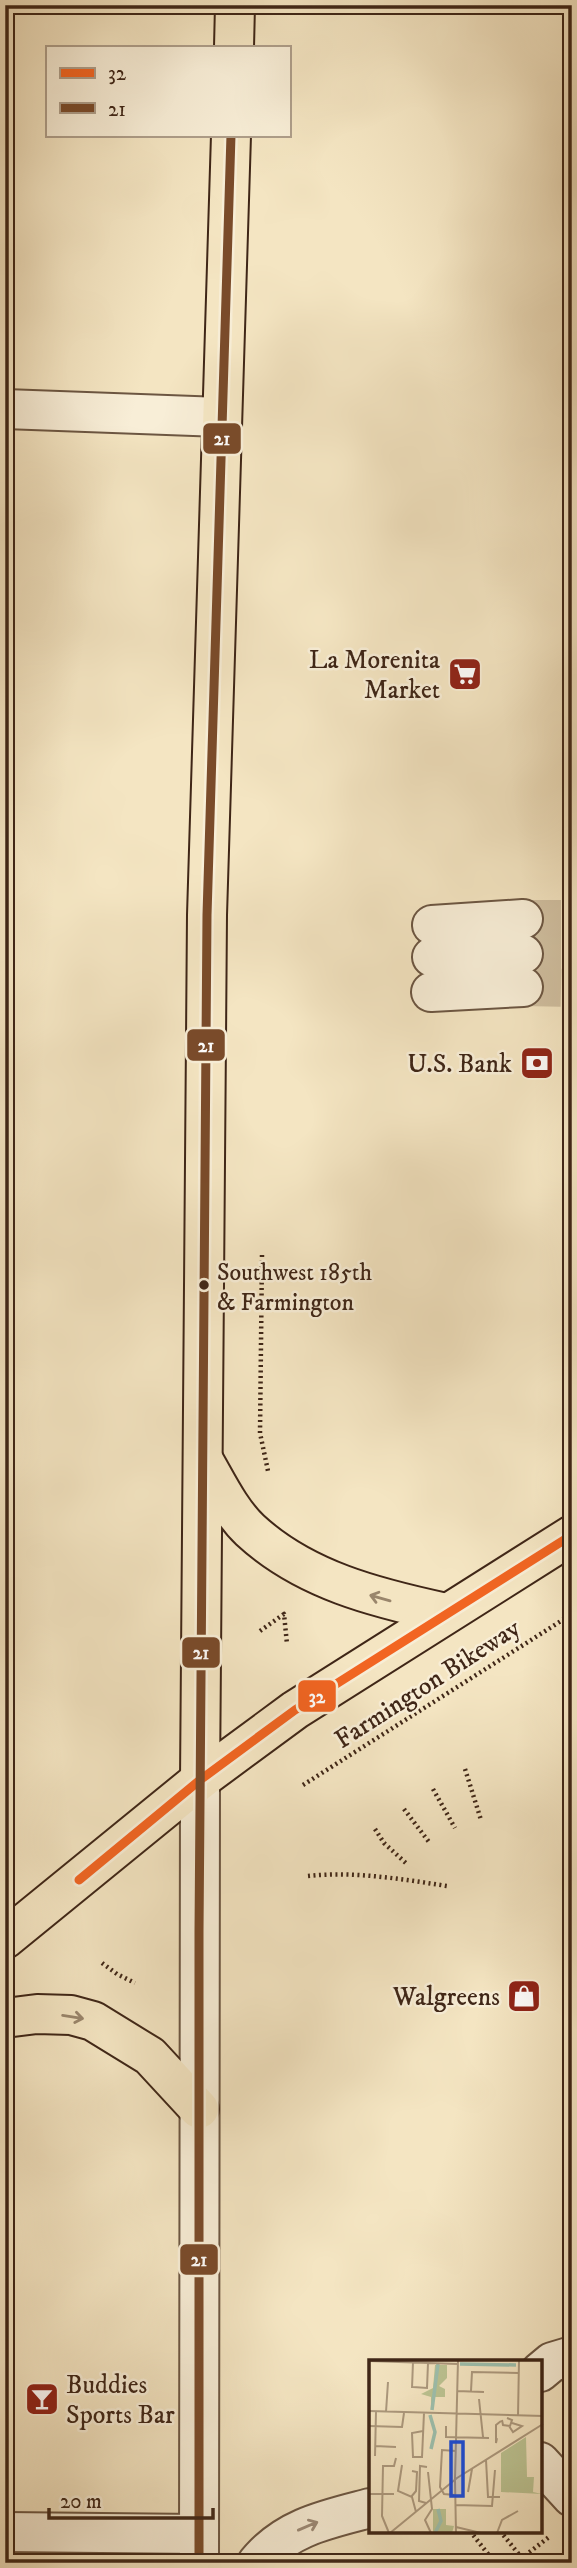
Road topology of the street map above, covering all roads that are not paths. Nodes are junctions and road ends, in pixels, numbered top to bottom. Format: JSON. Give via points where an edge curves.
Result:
{"nodes":[{"id":1,"x":235,"y":5,"type":"edge"},
{"id":2,"x":234,"y":46,"type":"edge"},
{"id":3,"x":231,"y":136,"type":"edge"},
{"id":4,"x":5,"y":409,"type":"edge"},
{"id":5,"x":221,"y":417,"type":"junction"},
{"id":6,"x":432,"y":958,"type":"joint"},
{"id":7,"x":203,"y":1459,"type":"junction"},
{"id":8,"x":572,"y":1535,"type":"edge"},
{"id":9,"x":446,"y":1613,"type":"junction"},
{"id":10,"x":200,"y":1780,"type":"junction"},
{"id":11,"x":5,"y":1939,"type":"edge"},
{"id":12,"x":5,"y":2018,"type":"edge"},
{"id":13,"x":199,"y":2109,"type":"junction"},
{"id":14,"x":572,"y":2356,"type":"edge"},
{"id":15,"x":542,"y":2370,"type":"edge"},
{"id":16,"x":542,"y":2466,"type":"edge"},
{"id":17,"x":369,"y":2508,"type":"edge"},
{"id":18,"x":564,"y":2514,"type":"edge"},
{"id":19,"x":5,"y":2532,"type":"edge"},
{"id":20,"x":199,"y":2548,"type":"edge"},
{"id":21,"x":257,"y":2563,"type":"edge"}],
"edges":[{"from":1,"to":2,"type":"main road"},
{"from":3,"to":5,"type":"main road"},
{"from":4,"to":5,"type":"street"},
{"from":5,"to":7,"type":"main road","via":[[207,915]]},
{"from":6,"to":6,"type":"street","via":[[523,953]]},
{"from":9,"to":7,"type":"main road","one_way":true,"via":[[349,1589],[278,1553],[249,1529]]},
{"from":7,"to":10,"type":"main road"},
{"from":8,"to":9,"type":"main road"},
{"from":9,"to":10,"type":"main road","via":[[295,1710]]},
{"from":10,"to":11,"type":"main road"},
{"from":10,"to":13,"type":"street"},
{"from":12,"to":13,"type":"main road","one_way":true,"via":[[71,2015],[93,2021],[150,2056]]},
{"from":13,"to":20,"type":"street"},
{"from":14,"to":15,"type":"street"},
{"from":16,"to":18,"type":"street"},
{"from":21,"to":17,"type":"street","one_way":true,"via":[[286,2536],[315,2522]]},
{"from":19,"to":20,"type":"street"}]}
